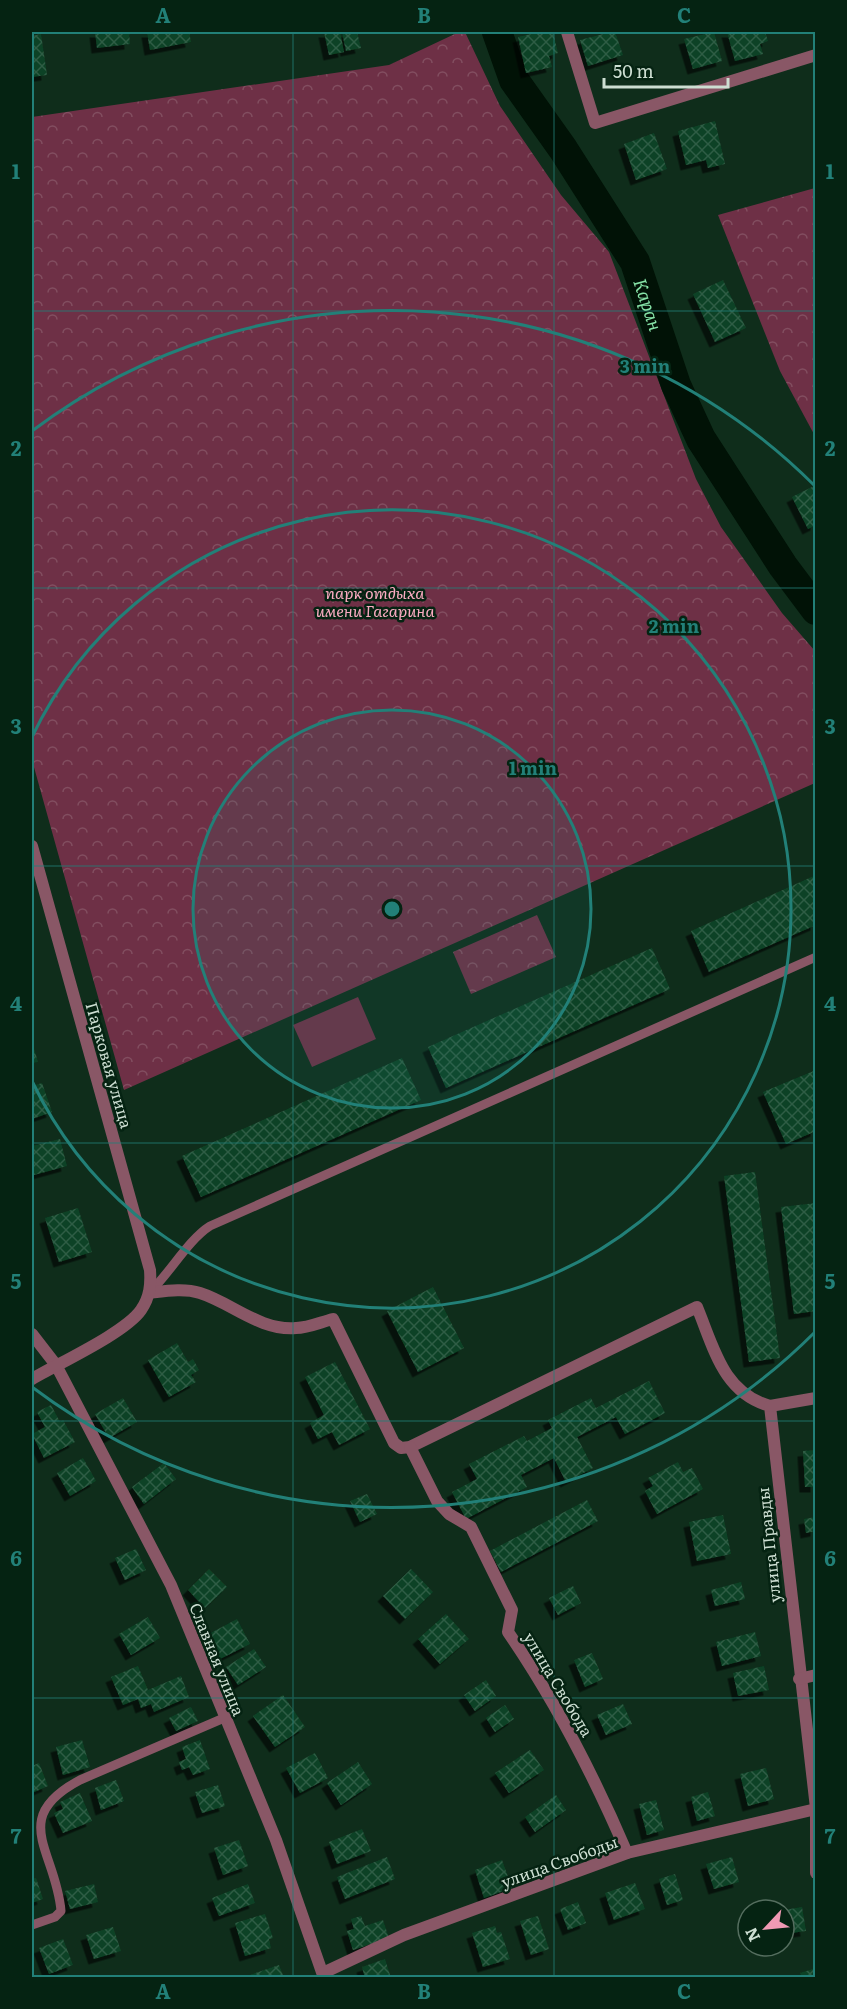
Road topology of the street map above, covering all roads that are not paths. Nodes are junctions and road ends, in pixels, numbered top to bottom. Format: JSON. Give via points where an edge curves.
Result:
{"nodes":[{"id":1,"x":567,"y":32,"type":"edge"},
{"id":2,"x":816,"y":55,"type":"edge"},
{"id":3,"x":32,"y":846,"type":"edge"},
{"id":4,"x":816,"y":957,"type":"edge"},
{"id":5,"x":149,"y":1293,"type":"junction"},
{"id":6,"x":32,"y":1334,"type":"edge"},
{"id":7,"x":56,"y":1365,"type":"junction"},
{"id":8,"x":32,"y":1379,"type":"edge"},
{"id":9,"x":816,"y":1398,"type":"edge"},
{"id":10,"x":770,"y":1406,"type":"junction"},
{"id":11,"x":410,"y":1448,"type":"junction"},
{"id":12,"x":816,"y":1675,"type":"edge"},
{"id":13,"x":799,"y":1678,"type":"junction"},
{"id":14,"x":224,"y":1718,"type":"junction"},
{"id":15,"x":816,"y":1810,"type":"edge"},
{"id":16,"x":627,"y":1853,"type":"junction"},
{"id":17,"x":815,"y":1866,"type":"edge"},
{"id":18,"x":32,"y":1925,"type":"edge"},
{"id":19,"x":323,"y":1975,"type":"edge"}],
"edges":[{"from":1,"to":2,"type":"street","via":[[595,123]]},
{"from":3,"to":5,"type":"street","name":"Парковая улица","via":[[150,1270]]},
{"from":4,"to":5,"type":"lane","via":[[210,1226],[193,1239],[170,1272]]},
{"from":5,"to":7,"type":"street","via":[[132,1321]]},
{"from":5,"to":11,"type":"street","via":[[200,1293],[248,1318],[277,1326],[296,1328],[333,1319],[394,1443],[400,1449]]},
{"from":6,"to":7,"type":"street","name":"Славная улица"},
{"from":7,"to":8,"type":"street"},
{"from":7,"to":14,"type":"street","name":"Славная улица","via":[[171,1585]]},
{"from":9,"to":10,"type":"street"},
{"from":10,"to":11,"type":"street","via":[[752,1401],[730,1383],[697,1307]]},
{"from":10,"to":13,"type":"street","name":"улица Правды"},
{"from":11,"to":16,"type":"street","name":"улица Свобода","via":[[437,1501],[449,1514],[471,1527],[512,1610],[508,1632],[598,1783]]},
{"from":12,"to":13,"type":"street"},
{"from":13,"to":15,"type":"street","name":"улица Правды"},
{"from":14,"to":18,"type":"lane","via":[[80,1780],[49,1801],[39,1830],[60,1892],[61,1911]]},
{"from":14,"to":19,"type":"street","name":"Славная улица","via":[[276,1840]]},
{"from":15,"to":16,"type":"street","name":"улица Свободы"},
{"from":15,"to":17,"type":"street","name":"улица Правды"},
{"from":16,"to":19,"type":"street","name":"улица Свободы","via":[[404,1935]]}]}
